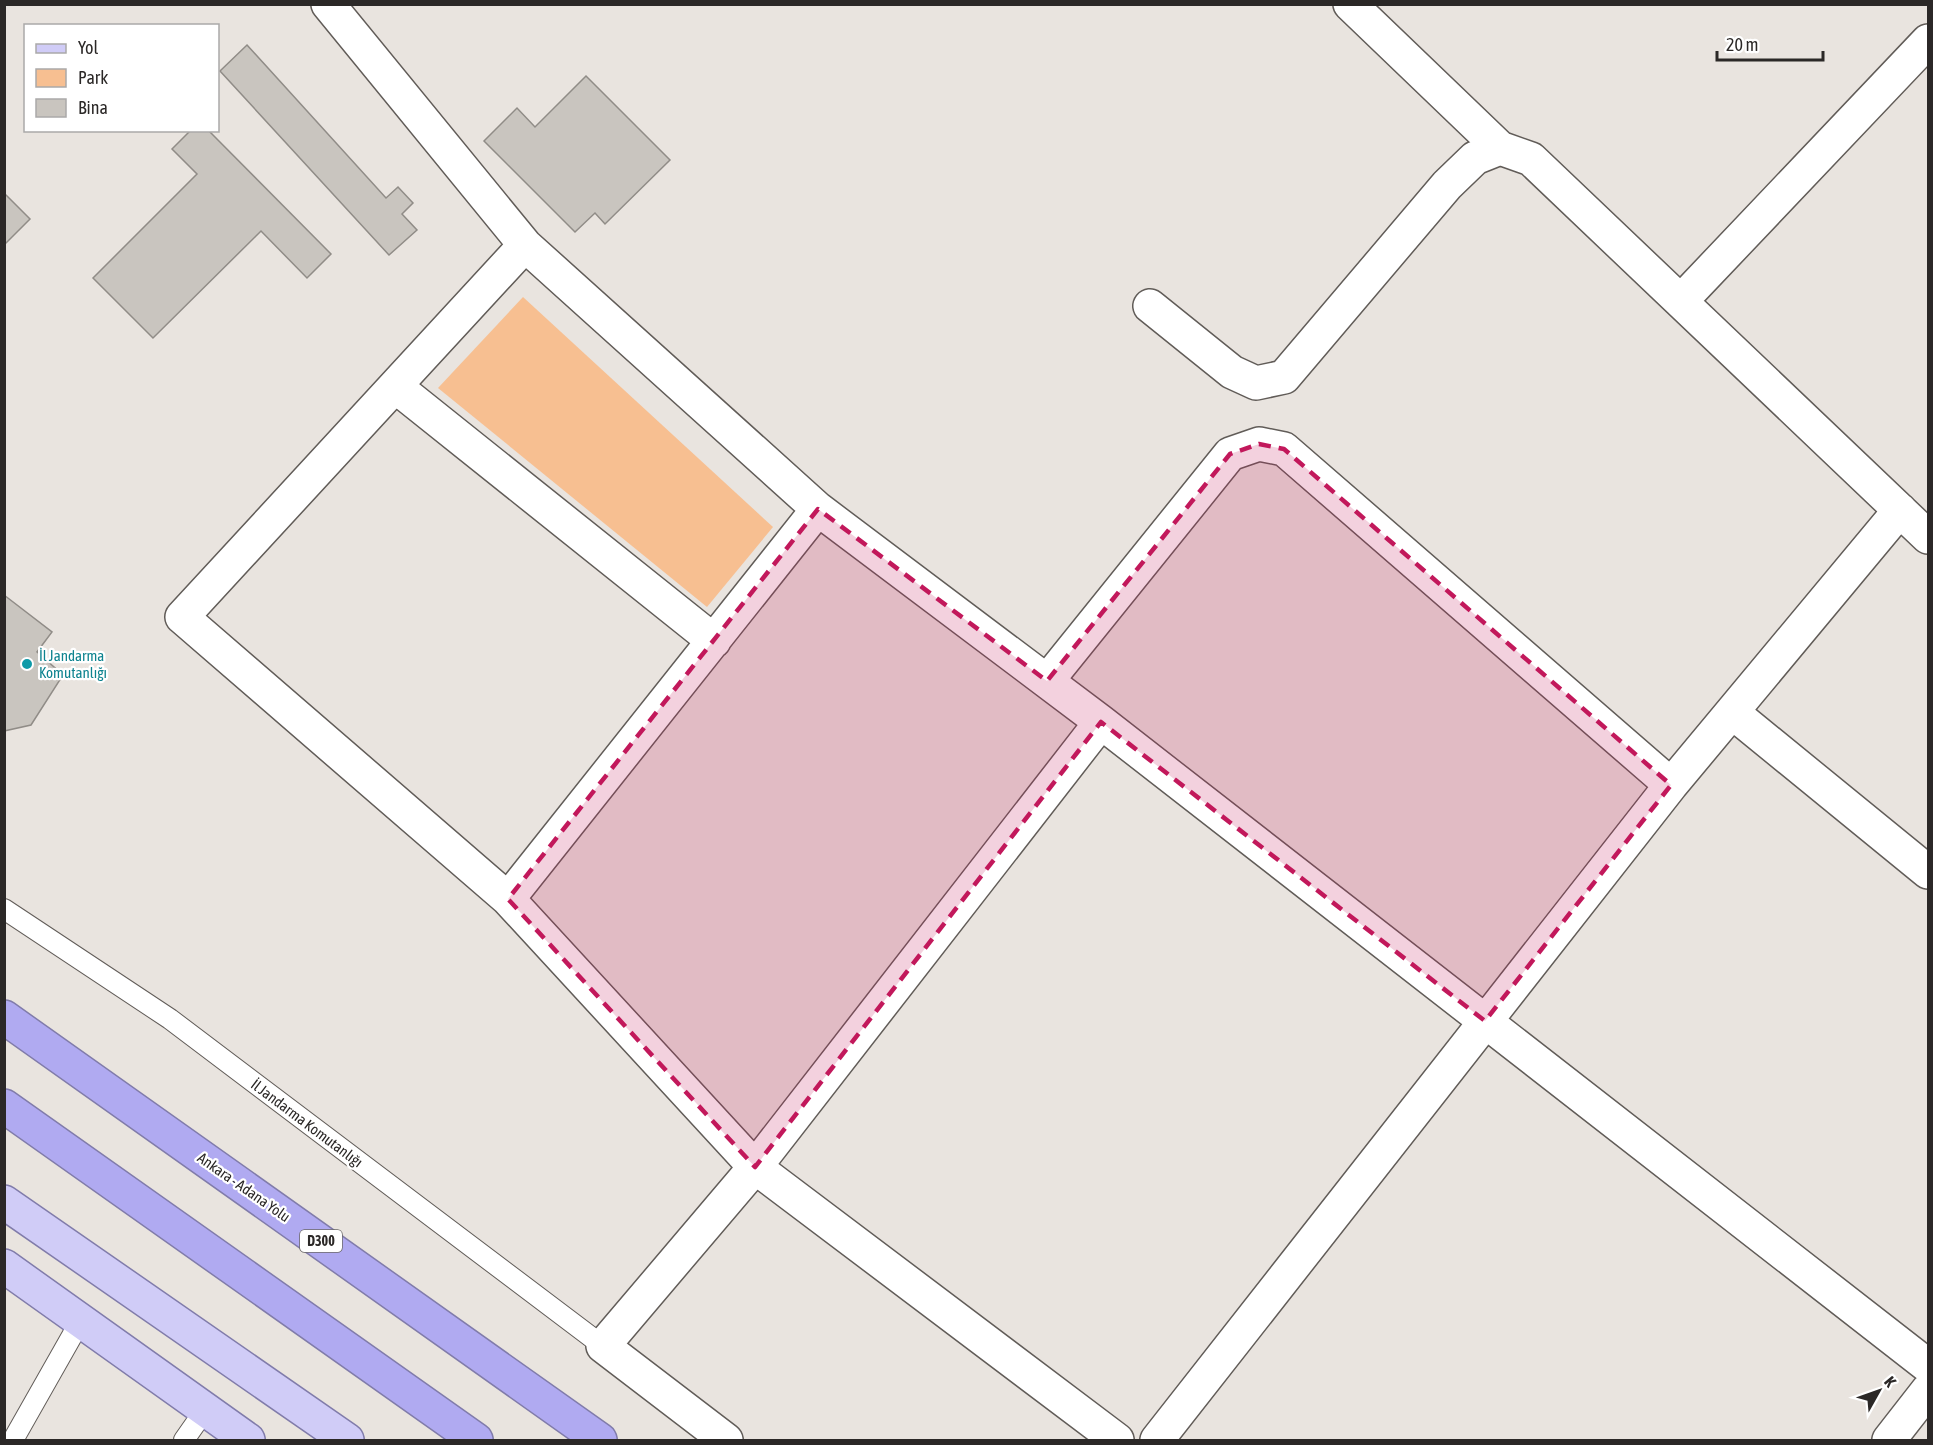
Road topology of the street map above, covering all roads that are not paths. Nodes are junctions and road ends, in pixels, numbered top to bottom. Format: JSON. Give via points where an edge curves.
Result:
{"nodes":[{"id":1,"x":328,"y":4,"type":"edge"},
{"id":2,"x":1350,"y":4,"type":"edge"},
{"id":3,"x":1929,"y":41,"type":"edge"},
{"id":4,"x":1500,"y":148,"type":"junction"},
{"id":5,"x":525,"y":245,"type":"junction"},
{"id":6,"x":1681,"y":301,"type":"junction"},
{"id":7,"x":1150,"y":306,"type":"dead end"},
{"id":8,"x":395,"y":386,"type":"junction"},
{"id":9,"x":818,"y":509,"type":"junction"},
{"id":10,"x":1900,"y":510,"type":"junction"},
{"id":11,"x":1929,"y":537,"type":"edge"},
{"id":12,"x":714,"y":641,"type":"junction"},
{"id":13,"x":1047,"y":681,"type":"junction"},
{"id":14,"x":1732,"y":712,"type":"junction"},
{"id":15,"x":1101,"y":722,"type":"junction"},
{"id":16,"x":1671,"y":785,"type":"junction"},
{"id":17,"x":1929,"y":872,"type":"edge"},
{"id":18,"x":508,"y":899,"type":"junction"},
{"id":19,"x":4,"y":909,"type":"edge"},
{"id":20,"x":4,"y":1017,"type":"edge"},
{"id":21,"x":1485,"y":1021,"type":"junction"},
{"id":22,"x":4,"y":1106,"type":"edge"},
{"id":23,"x":755,"y":1167,"type":"junction"},
{"id":24,"x":4,"y":1202,"type":"edge"},
{"id":25,"x":4,"y":1266,"type":"edge"},
{"id":26,"x":81,"y":1320,"type":"junction"},
{"id":27,"x":603,"y":1346,"type":"junction"},
{"id":28,"x":1929,"y":1366,"type":"edge"},
{"id":29,"x":1929,"y":1390,"type":"edge"},
{"id":30,"x":205,"y":1410,"type":"junction"},
{"id":31,"x":14,"y":1440,"type":"edge"},
{"id":32,"x":184,"y":1440,"type":"edge"},
{"id":33,"x":248,"y":1440,"type":"edge"},
{"id":34,"x":347,"y":1440,"type":"edge"},
{"id":35,"x":476,"y":1440,"type":"edge"},
{"id":36,"x":600,"y":1440,"type":"edge"},
{"id":37,"x":726,"y":1440,"type":"edge"},
{"id":38,"x":1118,"y":1440,"type":"edge"},
{"id":39,"x":1157,"y":1440,"type":"edge"},
{"id":40,"x":1889,"y":1440,"type":"edge"}],
"edges":[{"from":1,"to":5,"type":"street"},
{"from":2,"to":4,"type":"street"},
{"from":3,"to":6,"type":"street"},
{"from":4,"to":6,"type":"street","via":[[1531,159]]},
{"from":4,"to":7,"type":"street","via":[[1475,158],[1447,184],[1284,377],[1256,383],[1232,372]]},
{"from":5,"to":8,"type":"street"},
{"from":5,"to":9,"type":"street"},
{"from":6,"to":10,"type":"street"},
{"from":8,"to":12,"type":"street"},
{"from":8,"to":18,"type":"street","via":[[182,617]]},
{"from":9,"to":12,"type":"street"},
{"from":9,"to":13,"type":"street"},
{"from":10,"to":11,"type":"street"},
{"from":10,"to":14,"type":"street"},
{"from":12,"to":18,"type":"street"},
{"from":13,"to":15,"type":"street"},
{"from":13,"to":16,"type":"street","via":[[1230,454],[1259,444],[1284,449]]},
{"from":14,"to":16,"type":"street"},
{"from":14,"to":17,"type":"street"},
{"from":15,"to":21,"type":"street"},
{"from":15,"to":23,"type":"street"},
{"from":16,"to":21,"type":"street"},
{"from":18,"to":23,"type":"street"},
{"from":19,"to":27,"type":"lane","name":"İl Jandarma Komutanlığı","via":[[170,1019]]},
{"from":20,"to":36,"type":"highway","name":"Ankara - Adana Yolu","number":"D300"},
{"from":21,"to":28,"type":"street"},
{"from":21,"to":39,"type":"street"},
{"from":22,"to":35,"type":"highway"},
{"from":23,"to":27,"type":"street"},
{"from":23,"to":38,"type":"street"},
{"from":24,"to":34,"type":"main road"},
{"from":25,"to":26,"type":"main road"},
{"from":26,"to":30,"type":"main road"},
{"from":26,"to":31,"type":"lane"},
{"from":27,"to":37,"type":"street"},
{"from":29,"to":40,"type":"street"},
{"from":30,"to":32,"type":"lane"},
{"from":30,"to":33,"type":"main road"}]}
